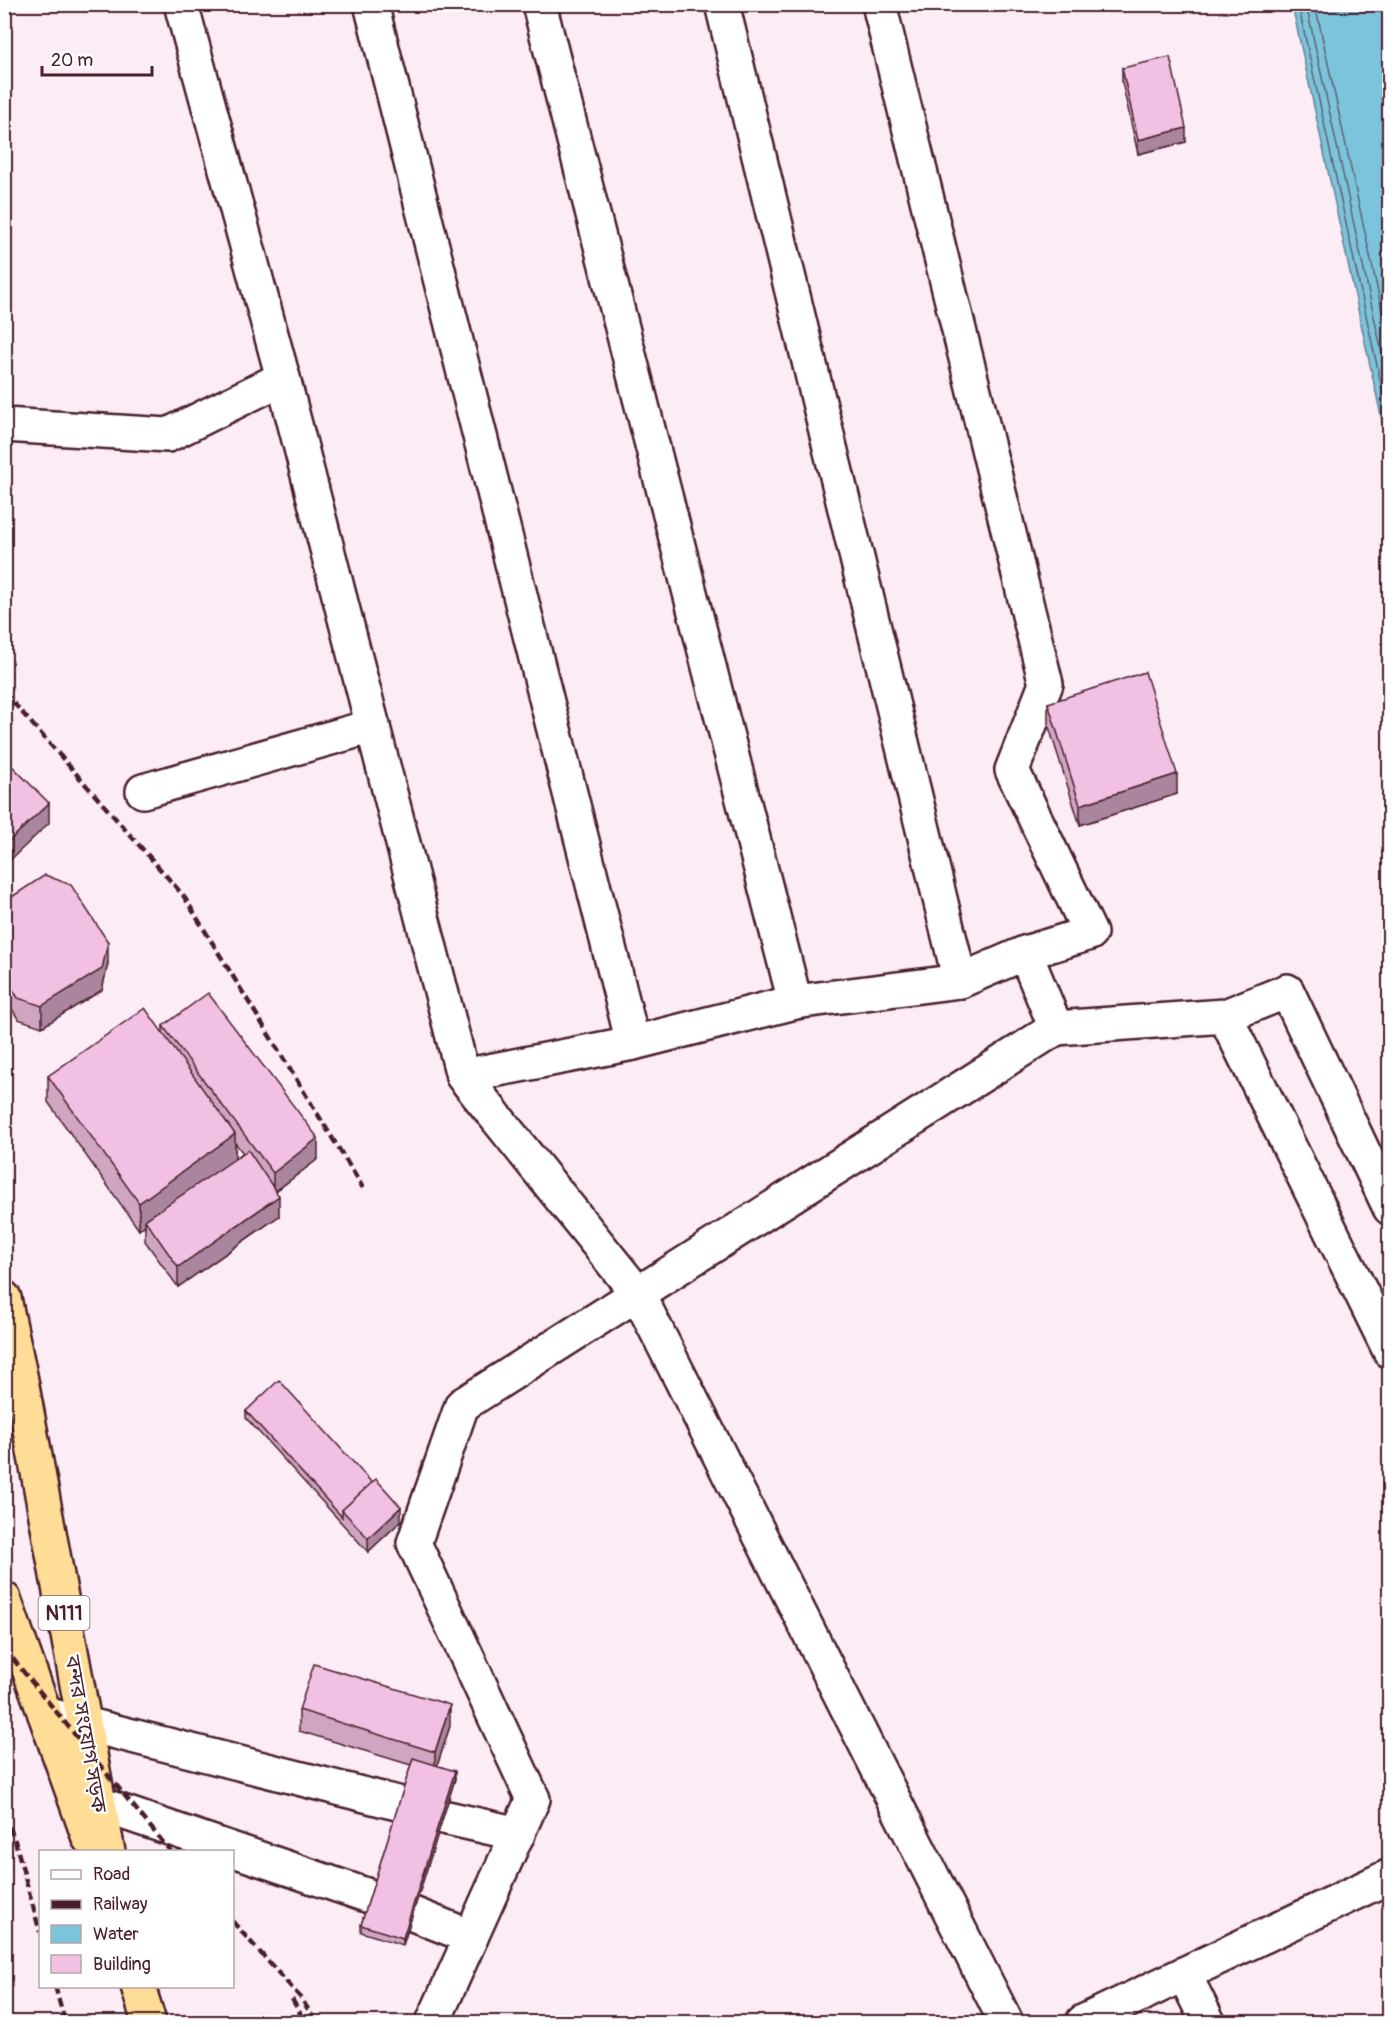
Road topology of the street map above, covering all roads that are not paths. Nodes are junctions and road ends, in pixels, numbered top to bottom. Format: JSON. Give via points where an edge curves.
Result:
{"nodes":[{"id":1,"x":181,"y":4,"type":"edge"},
{"id":2,"x":371,"y":4,"type":"edge"},
{"id":3,"x":539,"y":4,"type":"edge"},
{"id":4,"x":722,"y":4,"type":"edge"},
{"id":5,"x":879,"y":4,"type":"edge"},
{"id":6,"x":283,"y":378,"type":"junction"},
{"id":7,"x":4,"y":425,"type":"edge"},
{"id":8,"x":373,"y":726,"type":"junction"},
{"id":9,"x":143,"y":791,"type":"dead end"},
{"id":10,"x":1025,"y":953,"type":"junction"},
{"id":11,"x":960,"y":981,"type":"junction"},
{"id":12,"x":795,"y":1002,"type":"junction"},
{"id":13,"x":1226,"y":1016,"type":"junction"},
{"id":14,"x":1056,"y":1028,"type":"junction"},
{"id":15,"x":633,"y":1043,"type":"junction"},
{"id":16,"x":464,"y":1076,"type":"junction"},
{"id":17,"x":1389,"y":1208,"type":"edge"},
{"id":18,"x":638,"y":1294,"type":"junction"},
{"id":19,"x":4,"y":1298,"type":"edge"},
{"id":20,"x":1389,"y":1352,"type":"edge"},
{"id":21,"x":4,"y":1599,"type":"edge"},
{"id":22,"x":45,"y":1714,"type":"junction"},
{"id":23,"x":84,"y":1724,"type":"junction"},
{"id":24,"x":401,"y":1804,"type":"edge"},
{"id":25,"x":89,"y":1807,"type":"junction"},
{"id":26,"x":443,"y":1817,"type":"edge"},
{"id":27,"x":518,"y":1834,"type":"junction"},
{"id":28,"x":94,"y":1850,"type":"edge"},
{"id":29,"x":108,"y":1850,"type":"edge"},
{"id":30,"x":224,"y":1850,"type":"edge"},
{"id":31,"x":234,"y":1853,"type":"edge"},
{"id":32,"x":1389,"y":1876,"type":"edge"},
{"id":33,"x":372,"y":1897,"type":"edge"},
{"id":34,"x":413,"y":1914,"type":"edge"},
{"id":35,"x":471,"y":1937,"type":"junction"},
{"id":36,"x":1184,"y":1974,"type":"junction"},
{"id":37,"x":139,"y":1988,"type":"edge"},
{"id":38,"x":149,"y":2022,"type":"edge"},
{"id":39,"x":433,"y":2022,"type":"edge"},
{"id":40,"x":1006,"y":2022,"type":"edge"},
{"id":41,"x":1083,"y":2022,"type":"edge"},
{"id":42,"x":1208,"y":2022,"type":"edge"}],
"edges":[{"from":1,"to":6,"type":"lane"},
{"from":2,"to":15,"type":"lane"},
{"from":3,"to":12,"type":"lane"},
{"from":4,"to":11,"type":"lane"},
{"from":5,"to":10,"type":"lane","via":[[1046,684],[1012,770],[1090,933]]},
{"from":6,"to":7,"type":"lane","via":[[168,435]]},
{"from":6,"to":8,"type":"lane"},
{"from":8,"to":9,"type":"lane"},
{"from":8,"to":16,"type":"lane"},
{"from":10,"to":11,"type":"lane"},
{"from":10,"to":14,"type":"lane"},
{"from":11,"to":12,"type":"lane"},
{"from":12,"to":15,"type":"lane"},
{"from":13,"to":14,"type":"lane"},
{"from":13,"to":17,"type":"lane","via":[[1287,991]]},
{"from":13,"to":20,"type":"lane"},
{"from":14,"to":18,"type":"lane"},
{"from":15,"to":16,"type":"lane"},
{"from":16,"to":18,"type":"lane"},
{"from":18,"to":27,"type":"lane","via":[[462,1405],[414,1543],[533,1799]]},
{"from":18,"to":40,"type":"lane"},
{"from":19,"to":23,"type":"highway","name":"বন্দর সংযোগ সড়ক","number":"N111"},
{"from":21,"to":22,"type":"highway"},
{"from":22,"to":23,"type":"lane"},
{"from":22,"to":25,"type":"highway"},
{"from":23,"to":24,"type":"lane"},
{"from":23,"to":25,"type":"highway","name":"বন্দর সংযোগ সড়ক","number":"N111"},
{"from":25,"to":28,"type":"highway"},
{"from":25,"to":29,"type":"highway","name":"বন্দর সংযোগ সড়ক","number":"N111"},
{"from":25,"to":30,"type":"lane"},
{"from":26,"to":27,"type":"lane"},
{"from":27,"to":35,"type":"lane"},
{"from":31,"to":33,"type":"lane"},
{"from":32,"to":36,"type":"lane"},
{"from":34,"to":35,"type":"lane"},
{"from":35,"to":39,"type":"lane"},
{"from":36,"to":41,"type":"lane"},
{"from":36,"to":42,"type":"lane"},
{"from":37,"to":38,"type":"highway"}]}
